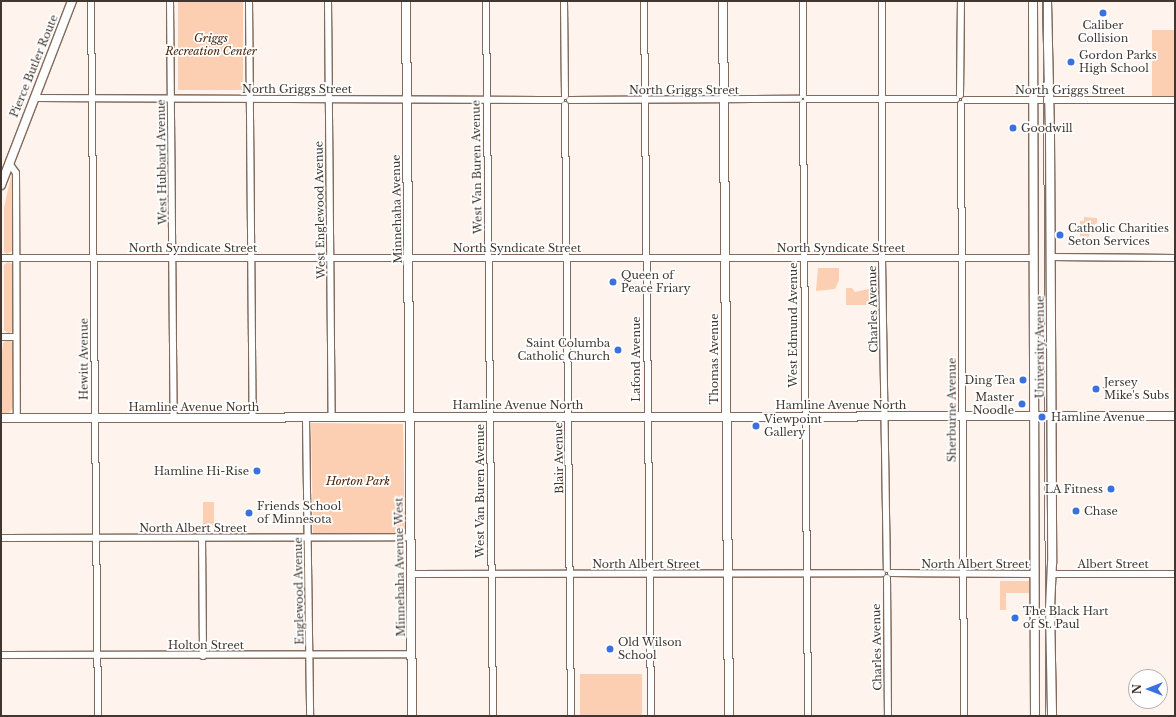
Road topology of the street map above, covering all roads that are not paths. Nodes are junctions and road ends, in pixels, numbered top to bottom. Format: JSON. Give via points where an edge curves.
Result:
{"nodes":[{"id":1,"x":72,"y":1,"type":"edge"},
{"id":2,"x":91,"y":1,"type":"edge"},
{"id":3,"x":170,"y":1,"type":"edge"},
{"id":4,"x":249,"y":1,"type":"edge"},
{"id":5,"x":328,"y":1,"type":"edge"},
{"id":6,"x":406,"y":1,"type":"edge"},
{"id":7,"x":486,"y":1,"type":"edge"},
{"id":8,"x":564,"y":1,"type":"edge"},
{"id":9,"x":644,"y":1,"type":"edge"},
{"id":10,"x":723,"y":1,"type":"edge"},
{"id":11,"x":803,"y":1,"type":"edge"},
{"id":12,"x":882,"y":1,"type":"edge"},
{"id":13,"x":961,"y":1,"type":"edge"},
{"id":14,"x":1033,"y":1,"type":"edge"},
{"id":15,"x":1047,"y":1,"type":"edge"},
{"id":16,"x":34,"y":98,"type":"junction"},
{"id":17,"x":93,"y":99,"type":"junction"},
{"id":18,"x":171,"y":99,"type":"junction"},
{"id":19,"x":250,"y":99,"type":"junction"},
{"id":20,"x":328,"y":99,"type":"junction"},
{"id":21,"x":803,"y":99,"type":"junction"},
{"id":22,"x":882,"y":99,"type":"junction"},
{"id":23,"x":1050,"y":99,"type":"junction"},
{"id":24,"x":407,"y":100,"type":"junction"},
{"id":25,"x":486,"y":100,"type":"junction"},
{"id":26,"x":565,"y":100,"type":"junction"},
{"id":27,"x":644,"y":100,"type":"junction"},
{"id":28,"x":723,"y":100,"type":"junction"},
{"id":29,"x":961,"y":100,"type":"junction"},
{"id":30,"x":1033,"y":100,"type":"junction"},
{"id":31,"x":1175,"y":100,"type":"edge"},
{"id":32,"x":9,"y":163,"type":"junction"},
{"id":33,"x":1,"y":185,"type":"edge"},
{"id":34,"x":1,"y":258,"type":"edge"},
{"id":35,"x":15,"y":258,"type":"junction"},
{"id":36,"x":94,"y":258,"type":"junction"},
{"id":37,"x":173,"y":258,"type":"junction"},
{"id":38,"x":252,"y":258,"type":"junction"},
{"id":39,"x":330,"y":258,"type":"junction"},
{"id":40,"x":409,"y":258,"type":"junction"},
{"id":41,"x":488,"y":258,"type":"junction"},
{"id":42,"x":567,"y":258,"type":"junction"},
{"id":43,"x":646,"y":258,"type":"junction"},
{"id":44,"x":724,"y":258,"type":"junction"},
{"id":45,"x":803,"y":258,"type":"junction"},
{"id":46,"x":882,"y":258,"type":"junction"},
{"id":47,"x":961,"y":258,"type":"junction"},
{"id":48,"x":1034,"y":258,"type":"junction"},
{"id":49,"x":1051,"y":258,"type":"junction"},
{"id":50,"x":1175,"y":258,"type":"edge"},
{"id":51,"x":1,"y":337,"type":"edge"},
{"id":52,"x":16,"y":337,"type":"junction"},
{"id":53,"x":490,"y":416,"type":"junction"},
{"id":54,"x":568,"y":416,"type":"junction"},
{"id":55,"x":647,"y":416,"type":"junction"},
{"id":56,"x":725,"y":416,"type":"junction"},
{"id":57,"x":804,"y":416,"type":"junction"},
{"id":58,"x":885,"y":416,"type":"junction"},
{"id":59,"x":962,"y":416,"type":"junction"},
{"id":60,"x":1175,"y":416,"type":"edge"},
{"id":61,"x":410,"y":417,"type":"junction"},
{"id":62,"x":1034,"y":417,"type":"junction"},
{"id":63,"x":1052,"y":417,"type":"junction"},
{"id":64,"x":1,"y":418,"type":"edge"},
{"id":65,"x":17,"y":418,"type":"junction"},
{"id":66,"x":94,"y":418,"type":"junction"},
{"id":67,"x":174,"y":418,"type":"junction"},
{"id":68,"x":253,"y":418,"type":"junction"},
{"id":69,"x":332,"y":418,"type":"junction"},
{"id":70,"x":306,"y":419,"type":"junction"},
{"id":71,"x":410,"y":537,"type":"junction"},
{"id":72,"x":1,"y":538,"type":"edge"},
{"id":73,"x":95,"y":538,"type":"junction"},
{"id":74,"x":202,"y":538,"type":"junction"},
{"id":75,"x":308,"y":538,"type":"junction"},
{"id":76,"x":887,"y":573,"type":"junction"},
{"id":77,"x":411,"y":574,"type":"junction"},
{"id":78,"x":491,"y":574,"type":"junction"},
{"id":79,"x":570,"y":574,"type":"junction"},
{"id":80,"x":650,"y":574,"type":"junction"},
{"id":81,"x":727,"y":574,"type":"junction"},
{"id":82,"x":806,"y":574,"type":"junction"},
{"id":83,"x":963,"y":574,"type":"junction"},
{"id":84,"x":1034,"y":574,"type":"junction"},
{"id":85,"x":1052,"y":574,"type":"junction"},
{"id":86,"x":1175,"y":574,"type":"edge"},
{"id":87,"x":411,"y":654,"type":"junction"},
{"id":88,"x":1,"y":655,"type":"edge"},
{"id":89,"x":97,"y":655,"type":"junction"},
{"id":90,"x":309,"y":655,"type":"junction"},
{"id":91,"x":203,"y":656,"type":"junction"},
{"id":92,"x":98,"y":716,"type":"edge"},
{"id":93,"x":310,"y":716,"type":"edge"},
{"id":94,"x":412,"y":716,"type":"edge"},
{"id":95,"x":493,"y":716,"type":"edge"},
{"id":96,"x":572,"y":716,"type":"edge"},
{"id":97,"x":651,"y":716,"type":"edge"},
{"id":98,"x":729,"y":716,"type":"edge"},
{"id":99,"x":808,"y":716,"type":"edge"},
{"id":100,"x":888,"y":716,"type":"edge"},
{"id":101,"x":964,"y":716,"type":"edge"},
{"id":102,"x":1035,"y":716,"type":"edge"},
{"id":103,"x":1052,"y":716,"type":"edge"}],
"edges":[{"from":1,"to":16,"type":"street","name":"Pierce Butler Route"},
{"from":2,"to":17,"type":"street","name":"Hewitt Avenue"},
{"from":3,"to":18,"type":"street","name":"West Hubbard Avenue"},
{"from":4,"to":19,"type":"street"},
{"from":5,"to":20,"type":"street","name":"West Englewood Avenue"},
{"from":6,"to":24,"type":"street","name":"Minnehaha Avenue"},
{"from":7,"to":25,"type":"street","name":"West Van Buren Avenue"},
{"from":8,"to":26,"type":"street","name":"Blair Avenue"},
{"from":9,"to":27,"type":"street","name":"Lafond Avenue"},
{"from":10,"to":28,"type":"street","name":"Thomas Avenue"},
{"from":11,"to":21,"type":"street","name":"West Edmund Avenue"},
{"from":12,"to":22,"type":"street","name":"Charles Avenue"},
{"from":13,"to":29,"type":"street","name":"Sherburne Avenue"},
{"from":14,"to":30,"type":"street","name":"University Avenue"},
{"from":15,"to":23,"type":"street","name":"University Avenue"},
{"from":16,"to":17,"type":"street","name":"North Griggs Street"},
{"from":16,"to":32,"type":"street","name":"Pierce Butler Route"},
{"from":17,"to":18,"type":"street","name":"North Griggs Street"},
{"from":17,"to":36,"type":"street","name":"Hewitt Avenue"},
{"from":18,"to":19,"type":"street","name":"North Griggs Street"},
{"from":18,"to":37,"type":"street","name":"West Hubbard Avenue"},
{"from":19,"to":20,"type":"street","name":"North Griggs Street"},
{"from":19,"to":38,"type":"street"},
{"from":20,"to":24,"type":"street","name":"North Griggs Street"},
{"from":20,"to":39,"type":"street","name":"West Englewood Avenue"},
{"from":21,"to":22,"type":"street","name":"North Griggs Street"},
{"from":21,"to":28,"type":"street","name":"North Griggs Street"},
{"from":21,"to":45,"type":"street","name":"West Edmund Avenue"},
{"from":22,"to":29,"type":"street","name":"North Griggs Street"},
{"from":22,"to":46,"type":"street","name":"Charles Avenue"},
{"from":23,"to":30,"type":"street","name":"North Griggs Street"},
{"from":23,"to":31,"type":"street","name":"North Griggs Street"},
{"from":23,"to":49,"type":"street","name":"University Avenue"},
{"from":24,"to":25,"type":"street","name":"North Griggs Street"},
{"from":24,"to":40,"type":"street","name":"Minnehaha Avenue"},
{"from":25,"to":26,"type":"street","name":"North Griggs Street"},
{"from":25,"to":41,"type":"street","name":"West Van Buren Avenue"},
{"from":26,"to":27,"type":"street","name":"North Griggs Street"},
{"from":26,"to":42,"type":"street","name":"Blair Avenue"},
{"from":27,"to":28,"type":"street","name":"North Griggs Street"},
{"from":27,"to":43,"type":"street","name":"Lafond Avenue"},
{"from":28,"to":44,"type":"street","name":"Thomas Avenue"},
{"from":29,"to":30,"type":"street","name":"North Griggs Street"},
{"from":29,"to":47,"type":"street","name":"Sherburne Avenue"},
{"from":30,"to":48,"type":"street","name":"University Avenue"},
{"from":32,"to":33,"type":"street","name":"Pierce Butler Route"},
{"from":32,"to":35,"type":"street","via":[[15,170],[16,177]]},
{"from":34,"to":35,"type":"street","name":"North Syndicate Street"},
{"from":35,"to":36,"type":"street","name":"North Syndicate Street"},
{"from":35,"to":52,"type":"street"},
{"from":36,"to":37,"type":"street","name":"North Syndicate Street"},
{"from":36,"to":66,"type":"street","name":"Hewitt Avenue"},
{"from":37,"to":38,"type":"street","name":"North Syndicate Street"},
{"from":37,"to":67,"type":"street","name":"West Hubbard Avenue"},
{"from":38,"to":39,"type":"street","name":"North Syndicate Street"},
{"from":38,"to":68,"type":"street"},
{"from":39,"to":40,"type":"street","name":"North Syndicate Street"},
{"from":39,"to":69,"type":"street","name":"West Englewood Avenue"},
{"from":40,"to":41,"type":"street","name":"North Syndicate Street"},
{"from":40,"to":61,"type":"street","name":"Minnehaha Avenue"},
{"from":41,"to":42,"type":"street","name":"North Syndicate Street"},
{"from":41,"to":53,"type":"street","name":"West Van Buren Avenue"},
{"from":42,"to":43,"type":"street","name":"North Syndicate Street"},
{"from":42,"to":54,"type":"street","name":"Blair Avenue"},
{"from":43,"to":44,"type":"street","name":"North Syndicate Street"},
{"from":43,"to":55,"type":"street","name":"Lafond Avenue"},
{"from":44,"to":45,"type":"street","name":"North Syndicate Street"},
{"from":44,"to":56,"type":"street","name":"Thomas Avenue"},
{"from":45,"to":46,"type":"street","name":"North Syndicate Street"},
{"from":45,"to":57,"type":"street","name":"West Edmund Avenue"},
{"from":46,"to":47,"type":"street","name":"North Syndicate Street"},
{"from":46,"to":58,"type":"street","name":"Charles Avenue"},
{"from":47,"to":48,"type":"street","name":"North Syndicate Street"},
{"from":47,"to":59,"type":"street","name":"Sherburne Avenue"},
{"from":48,"to":62,"type":"street","name":"University Avenue"},
{"from":49,"to":50,"type":"street"},
{"from":49,"to":63,"type":"street","name":"University Avenue"},
{"from":51,"to":52,"type":"street"},
{"from":52,"to":65,"type":"street"},
{"from":53,"to":54,"type":"street","name":"Hamline Avenue North"},
{"from":53,"to":61,"type":"street","name":"Hamline Avenue North"},
{"from":53,"to":78,"type":"street","name":"West Van Buren Avenue"},
{"from":54,"to":55,"type":"street","name":"Hamline Avenue North"},
{"from":54,"to":79,"type":"street","name":"Blair Avenue"},
{"from":55,"to":56,"type":"street","name":"Hamline Avenue North"},
{"from":55,"to":80,"type":"street","name":"Lafond Avenue"},
{"from":56,"to":57,"type":"street","name":"Hamline Avenue North"},
{"from":56,"to":81,"type":"street","name":"Thomas Avenue"},
{"from":57,"to":58,"type":"street","name":"Hamline Avenue North"},
{"from":57,"to":82,"type":"street","name":"West Edmund Avenue"},
{"from":58,"to":59,"type":"street","name":"Hamline Avenue North"},
{"from":58,"to":76,"type":"street","name":"Charles Avenue"},
{"from":59,"to":62,"type":"street","name":"Hamline Avenue North"},
{"from":59,"to":83,"type":"street","name":"Sherburne Avenue"},
{"from":60,"to":63,"type":"street"},
{"from":61,"to":69,"type":"street","name":"Hamline Avenue North"},
{"from":61,"to":71,"type":"street","name":"Minnehaha Avenue West"},
{"from":62,"to":63,"type":"street","name":"Hamline Avenue North"},
{"from":62,"to":84,"type":"street","name":"University Avenue"},
{"from":63,"to":85,"type":"street","name":"University Avenue"},
{"from":64,"to":65,"type":"street","name":"Hamline Avenue North"},
{"from":65,"to":66,"type":"street","name":"Hamline Avenue North"},
{"from":66,"to":67,"type":"street","name":"Hamline Avenue North"},
{"from":66,"to":73,"type":"street","name":"Hewitt Avenue"},
{"from":67,"to":68,"type":"street","name":"Hamline Avenue North"},
{"from":68,"to":70,"type":"street","name":"Hamline Avenue North"},
{"from":69,"to":70,"type":"street","name":"Hamline Avenue North"},
{"from":70,"to":75,"type":"street","name":"Englewood Avenue"},
{"from":71,"to":75,"type":"street","name":"North Albert Street"},
{"from":71,"to":77,"type":"street","name":"Minnehaha Avenue West"},
{"from":72,"to":73,"type":"street","name":"North Albert Street"},
{"from":73,"to":74,"type":"street","name":"North Albert Street"},
{"from":73,"to":89,"type":"street","name":"Hewitt Avenue"},
{"from":74,"to":75,"type":"street","name":"North Albert Street"},
{"from":74,"to":91,"type":"street"},
{"from":75,"to":90,"type":"street","name":"Englewood Avenue"},
{"from":76,"to":82,"type":"street","name":"North Albert Street"},
{"from":76,"to":83,"type":"street","name":"North Albert Street"},
{"from":76,"to":100,"type":"street","name":"Charles Avenue"},
{"from":77,"to":78,"type":"street","name":"North Albert Street"},
{"from":77,"to":87,"type":"street","name":"Minnehaha Avenue West"},
{"from":78,"to":79,"type":"street","name":"North Albert Street"},
{"from":78,"to":95,"type":"street","name":"West Van Buren Avenue"},
{"from":79,"to":80,"type":"street","name":"North Albert Street"},
{"from":79,"to":96,"type":"street","name":"Blair Avenue"},
{"from":80,"to":81,"type":"street","name":"North Albert Street"},
{"from":80,"to":97,"type":"street","name":"Lafond Avenue"},
{"from":81,"to":82,"type":"street","name":"North Albert Street"},
{"from":81,"to":98,"type":"street","name":"Thomas Avenue"},
{"from":82,"to":99,"type":"street","name":"West Edmund Avenue"},
{"from":83,"to":84,"type":"street","name":"North Albert Street"},
{"from":83,"to":101,"type":"street","name":"Sherburne Avenue"},
{"from":84,"to":102,"type":"street","name":"University Avenue"},
{"from":85,"to":86,"type":"street","name":"Albert Street"},
{"from":85,"to":103,"type":"street","name":"University Avenue"},
{"from":87,"to":90,"type":"street","name":"Holton Street"},
{"from":87,"to":94,"type":"street","name":"Minnehaha Avenue West"},
{"from":88,"to":89,"type":"street","name":"Holton Street"},
{"from":89,"to":91,"type":"street","name":"Holton Street"},
{"from":89,"to":92,"type":"street","name":"Hewitt Avenue"},
{"from":90,"to":91,"type":"street","name":"Holton Street"},
{"from":90,"to":93,"type":"street","name":"Englewood Avenue"}]}
